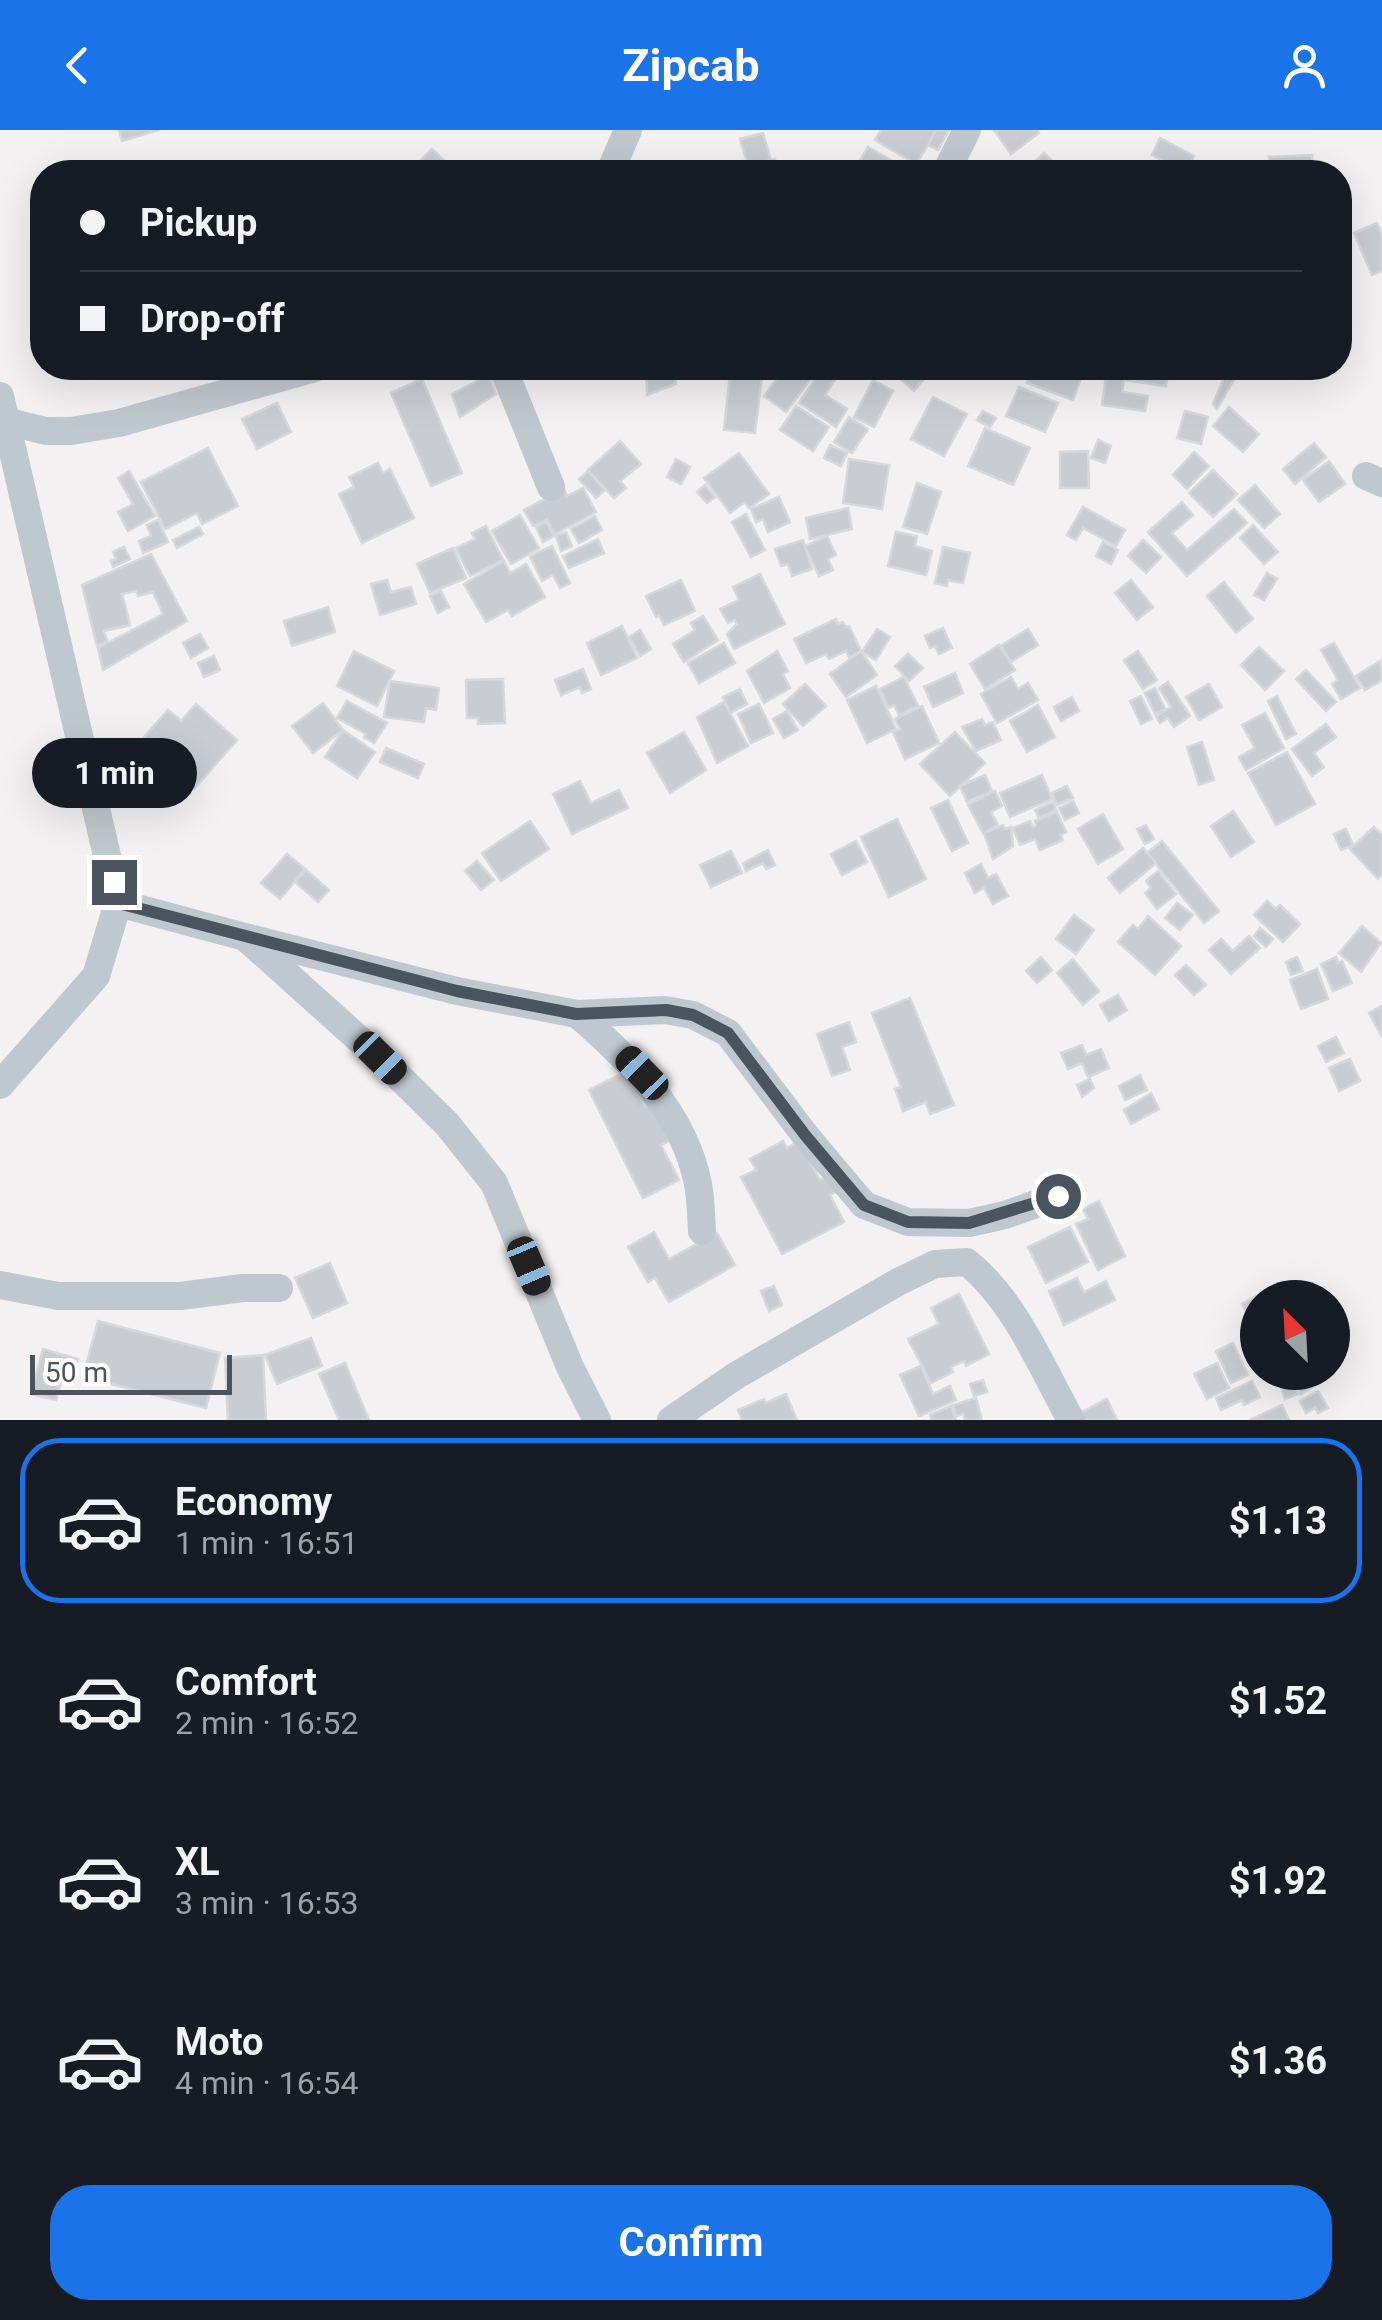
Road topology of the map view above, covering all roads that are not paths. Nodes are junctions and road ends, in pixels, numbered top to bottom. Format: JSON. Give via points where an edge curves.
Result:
{"nodes":[{"id":1,"x":628,"y":130,"type":"edge"},
{"id":2,"x":967,"y":130,"type":"edge"},
{"id":3,"x":615,"y":160,"type":"edge"},
{"id":4,"x":952,"y":160,"type":"edge"},
{"id":5,"x":272,"y":380,"type":"edge"},
{"id":6,"x":508,"y":380,"type":"edge"},
{"id":7,"x":3,"y":408,"type":"edge"},
{"id":8,"x":6,"y":455,"type":"edge"},
{"id":9,"x":551,"y":487,"type":"dead end"},
{"id":10,"x":118,"y":903,"type":"junction"},
{"id":11,"x":245,"y":936,"type":"junction"},
{"id":12,"x":576,"y":1014,"type":"junction"},
{"id":13,"x":0,"y":1085,"type":"edge"},
{"id":14,"x":1058,"y":1196,"type":"dead end"},
{"id":15,"x":702,"y":1231,"type":"dead end"},
{"id":16,"x":0,"y":1285,"type":"edge"},
{"id":17,"x":279,"y":1288,"type":"dead end"},
{"id":18,"x":597,"y":1420,"type":"edge"},
{"id":19,"x":671,"y":1420,"type":"edge"},
{"id":20,"x":1071,"y":1420,"type":"edge"}],
"edges":[{"from":1,"to":3,"type":"street"},
{"from":2,"to":4,"type":"street"},
{"from":5,"to":7,"type":"street","via":[[71,431],[46,431]]},
{"from":6,"to":9,"type":"street"},
{"from":7,"to":8,"type":"street"},
{"from":8,"to":10,"type":"street"},
{"from":10,"to":11,"type":"street"},
{"from":10,"to":13,"type":"street","via":[[96,976]]},
{"from":11,"to":12,"type":"street"},
{"from":11,"to":18,"type":"street","via":[[420,1098],[494,1184]]},
{"from":12,"to":14,"type":"street","via":[[666,1010],[728,1033],[864,1205],[908,1222],[969,1223]]},
{"from":12,"to":15,"type":"street","via":[[632,1063],[663,1104],[698,1181]]},
{"from":16,"to":17,"type":"street","via":[[58,1296]]},
{"from":19,"to":20,"type":"street","via":[[898,1282],[936,1264],[967,1262],[988,1279],[1019,1326]]}]}
